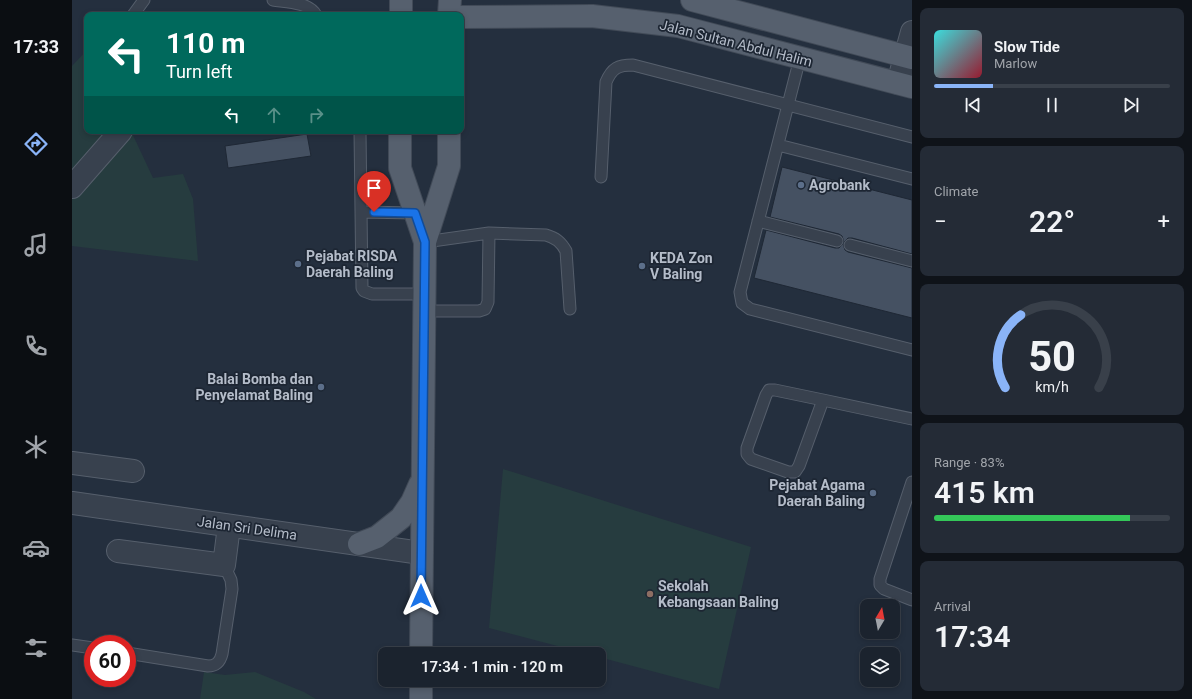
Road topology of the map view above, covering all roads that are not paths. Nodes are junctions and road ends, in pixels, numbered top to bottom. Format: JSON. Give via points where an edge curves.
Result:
{"nodes":[{"id":1,"x":144,"y":0,"type":"edge"},
{"id":2,"x":273,"y":0,"type":"edge"},
{"id":3,"x":401,"y":0,"type":"edge"},
{"id":4,"x":450,"y":0,"type":"edge"},
{"id":5,"x":692,"y":0,"type":"edge"},
{"id":6,"x":135,"y":12,"type":"edge"},
{"id":7,"x":314,"y":12,"type":"edge"},
{"id":8,"x":401,"y":12,"type":"edge"},
{"id":9,"x":449,"y":12,"type":"edge"},
{"id":10,"x":464,"y":17,"type":"edge"},
{"id":11,"x":912,"y":32,"type":"edge"},
{"id":12,"x":800,"y":58,"type":"junction"},
{"id":13,"x":909,"y":58,"type":"edge"},
{"id":14,"x":905,"y":85,"type":"edge"},
{"id":15,"x":788,"y":105,"type":"junction"},
{"id":16,"x":118,"y":134,"type":"edge"},
{"id":17,"x":360,"y":134,"type":"edge"},
{"id":18,"x":400,"y":134,"type":"edge"},
{"id":19,"x":449,"y":134,"type":"edge"},
{"id":20,"x":912,"y":137,"type":"edge"},
{"id":21,"x":778,"y":145,"type":"junction"},
{"id":22,"x":601,"y":177,"type":"dead end"},
{"id":23,"x":912,"y":179,"type":"edge"},
{"id":24,"x":72,"y":188,"type":"edge"},
{"id":25,"x":361,"y":212,"type":"junction"},
{"id":26,"x":415,"y":213,"type":"junction"},
{"id":27,"x":758,"y":221,"type":"junction"},
{"id":28,"x":489,"y":233,"type":"junction"},
{"id":29,"x":837,"y":241,"type":"dead end"},
{"id":30,"x":425,"y":242,"type":"junction"},
{"id":31,"x":850,"y":245,"type":"dead end"},
{"id":32,"x":912,"y":260,"type":"edge"},
{"id":33,"x":424,"y":302,"type":"junction"},
{"id":34,"x":570,"y":309,"type":"dead end"},
{"id":35,"x":912,"y":350,"type":"edge"},
{"id":36,"x":823,"y":400,"type":"junction"},
{"id":37,"x":912,"y":419,"type":"edge"},
{"id":38,"x":72,"y":463,"type":"edge"},
{"id":39,"x":133,"y":472,"type":"dead end"},
{"id":40,"x":422,"y":480,"type":"junction"},
{"id":41,"x":912,"y":482,"type":"edge"},
{"id":42,"x":72,"y":503,"type":"edge"},
{"id":43,"x":229,"y":526,"type":"junction"},
{"id":44,"x":359,"y":544,"type":"junction"},
{"id":45,"x":118,"y":551,"type":"dead end"},
{"id":46,"x":422,"y":553,"type":"junction"},
{"id":47,"x":224,"y":565,"type":"junction"},
{"id":48,"x":912,"y":600,"type":"edge"},
{"id":49,"x":72,"y":645,"type":"edge"},
{"id":50,"x":84,"y":647,"type":"edge"},
{"id":51,"x":421,"y":647,"type":"edge"},
{"id":52,"x":136,"y":654,"type":"edge"},
{"id":53,"x":421,"y":687,"type":"edge"},
{"id":54,"x":421,"y":699,"type":"edge"}],
"edges":[{"from":1,"to":6,"type":"lane"},
{"from":2,"to":7,"type":"lane","via":[[307,7]]},
{"from":3,"to":8,"type":"main road"},
{"from":4,"to":9,"type":"main road"},
{"from":5,"to":13,"type":"main road","name":"Jalan Sultan Abdul Halim"},
{"from":10,"to":12,"type":"main road","name":"Jalan Sultan Abdul Halim","via":[[592,16],[678,26]]},
{"from":11,"to":13,"type":"street"},
{"from":12,"to":14,"type":"main road","name":"Jalan Sultan Abdul Halim"},
{"from":12,"to":15,"type":"lane"},
{"from":13,"to":14,"type":"street"},
{"from":15,"to":20,"type":"lane"},
{"from":15,"to":21,"type":"lane"},
{"from":15,"to":22,"type":"lane","via":[[633,65],[615,68],[606,82]]},
{"from":16,"to":24,"type":"street"},
{"from":17,"to":25,"type":"lane"},
{"from":18,"to":26,"type":"main road","via":[[400,168]]},
{"from":19,"to":30,"type":"main road","via":[[449,166]]},
{"from":21,"to":23,"type":"lane"},
{"from":21,"to":27,"type":"lane"},
{"from":25,"to":26,"type":"lane"},
{"from":25,"to":33,"type":"lane","via":[[361,284],[364,291]]},
{"from":26,"to":30,"type":"main road"},
{"from":27,"to":29,"type":"lane"},
{"from":27,"to":35,"type":"lane","via":[[740,292],[745,306]]},
{"from":28,"to":30,"type":"lane"},
{"from":28,"to":33,"type":"lane","via":[[488,302],[485,309],[478,311]]},
{"from":28,"to":34,"type":"lane","via":[[546,235],[558,240],[566,251]]},
{"from":30,"to":33,"type":"main road"},
{"from":31,"to":32,"type":"lane"},
{"from":33,"to":40,"type":"main road"},
{"from":36,"to":36,"type":"lane","via":[[795,472],[751,459],[747,454],[769,390]]},
{"from":36,"to":37,"type":"lane"},
{"from":38,"to":39,"type":"street"},
{"from":40,"to":44,"type":"main road","via":[[401,518],[377,537]]},
{"from":40,"to":46,"type":"main road"},
{"from":41,"to":48,"type":"lane","via":[[880,585]]},
{"from":42,"to":43,"type":"street","name":"Jalan Sri Delima"},
{"from":43,"to":44,"type":"street","name":"Jalan Sri Delima"},
{"from":43,"to":47,"type":"street"},
{"from":44,"to":46,"type":"street","name":"Jalan Sri Delima"},
{"from":45,"to":47,"type":"street"},
{"from":46,"to":51,"type":"main road"},
{"from":47,"to":52,"type":"lane","via":[[232,589],[222,654],[217,664],[208,666]]},
{"from":49,"to":50,"type":"lane"},
{"from":53,"to":54,"type":"main road"}]}
